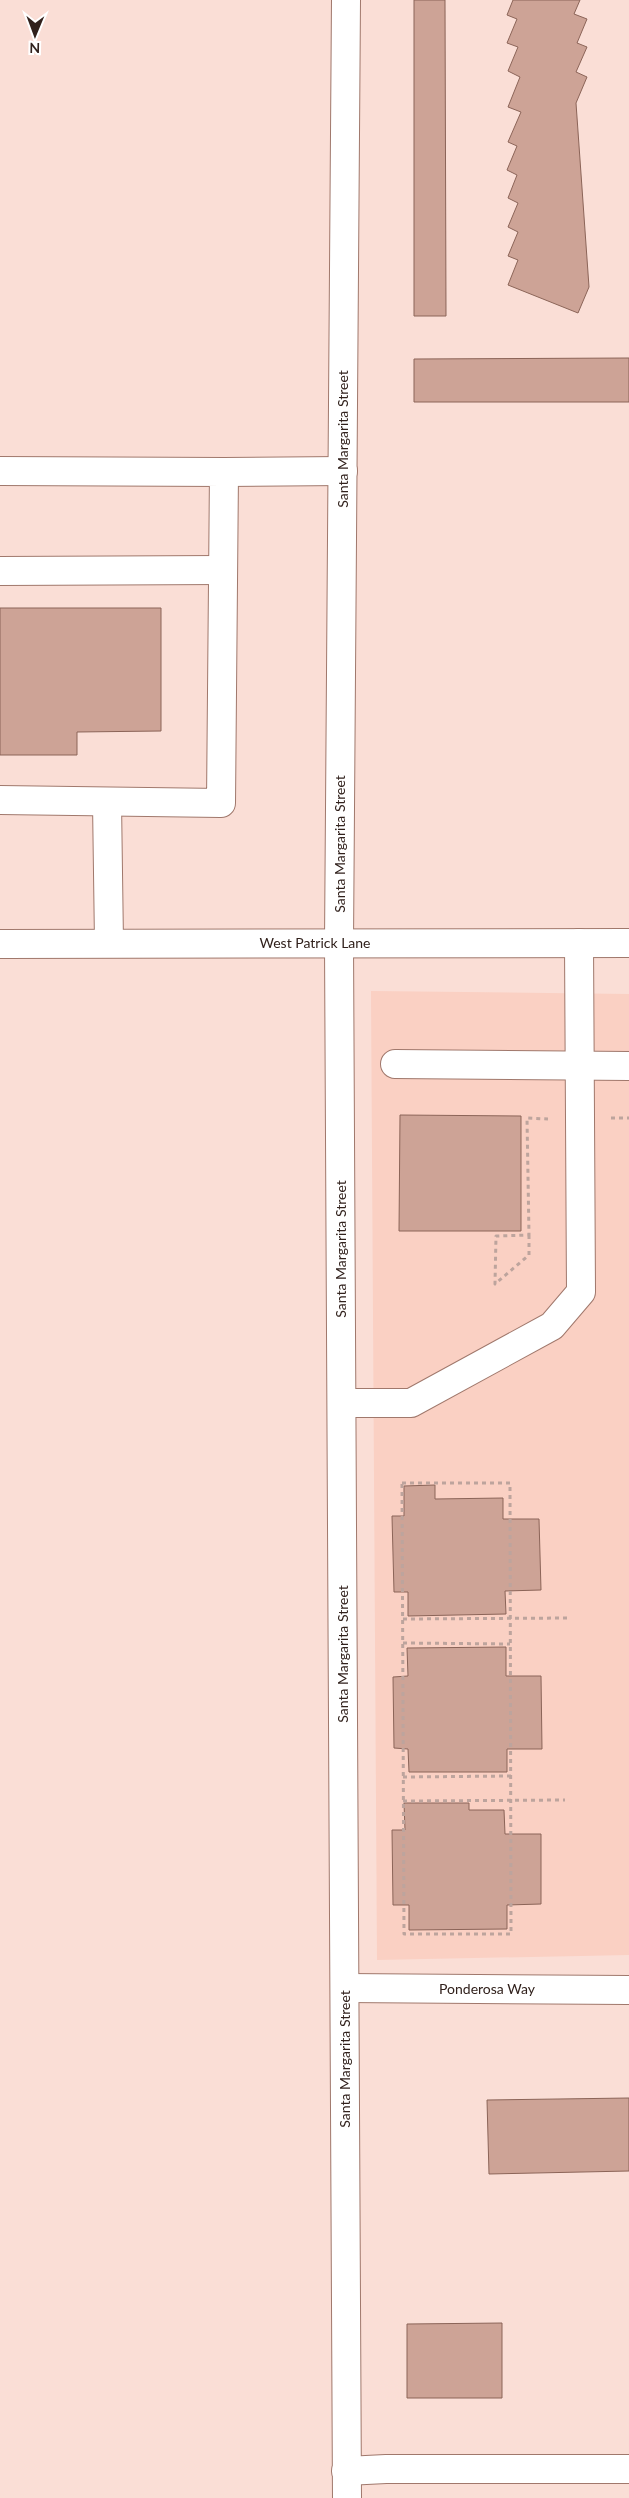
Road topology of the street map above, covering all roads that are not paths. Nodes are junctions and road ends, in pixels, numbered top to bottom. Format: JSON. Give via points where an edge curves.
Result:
{"nodes":[{"id":1,"x":346,"y":0,"type":"edge"},
{"id":2,"x":0,"y":471,"type":"edge"},
{"id":3,"x":224,"y":472,"type":"junction"},
{"id":4,"x":343,"y":472,"type":"junction"},
{"id":5,"x":223,"y":570,"type":"junction"},
{"id":6,"x":0,"y":571,"type":"edge"},
{"id":7,"x":0,"y":800,"type":"edge"},
{"id":8,"x":107,"y":802,"type":"junction"},
{"id":9,"x":339,"y":943,"type":"junction"},
{"id":10,"x":579,"y":943,"type":"junction"},
{"id":11,"x":629,"y":943,"type":"edge"},
{"id":12,"x":0,"y":944,"type":"edge"},
{"id":13,"x":109,"y":944,"type":"junction"},
{"id":14,"x":395,"y":1064,"type":"dead end"},
{"id":15,"x":581,"y":1066,"type":"junction"},
{"id":16,"x":629,"y":1066,"type":"edge"},
{"id":17,"x":342,"y":1403,"type":"junction"},
{"id":18,"x":345,"y":1988,"type":"junction"},
{"id":19,"x":629,"y":1990,"type":"edge"},
{"id":20,"x":629,"y":2469,"type":"edge"},
{"id":21,"x":346,"y":2485,"type":"edge"}],
"edges":[{"from":1,"to":4,"type":"street","name":"Santa Margarita Street"},
{"from":2,"to":3,"type":"street"},
{"from":3,"to":4,"type":"street"},
{"from":3,"to":5,"type":"street"},
{"from":4,"to":9,"type":"street","name":"Santa Margarita Street"},
{"from":5,"to":6,"type":"street"},
{"from":5,"to":8,"type":"street","via":[[221,803]]},
{"from":7,"to":8,"type":"street"},
{"from":8,"to":13,"type":"street"},
{"from":9,"to":10,"type":"street","name":"West Patrick Lane"},
{"from":9,"to":13,"type":"street","name":"West Patrick Lane"},
{"from":9,"to":17,"type":"street","name":"Santa Margarita Street"},
{"from":10,"to":11,"type":"street","name":"West Patrick Lane"},
{"from":10,"to":15,"type":"street"},
{"from":12,"to":13,"type":"street","name":"West Patrick Lane"},
{"from":14,"to":15,"type":"street"},
{"from":15,"to":16,"type":"street"},
{"from":15,"to":17,"type":"street","via":[[581,1292],[552,1326],[411,1403]]},
{"from":17,"to":18,"type":"street","name":"Santa Margarita Street"},
{"from":18,"to":19,"type":"street","name":"Ponderosa Way"},
{"from":18,"to":21,"type":"street","name":"Santa Margarita Street"},
{"from":20,"to":21,"type":"street","via":[[386,2469]]}]}
